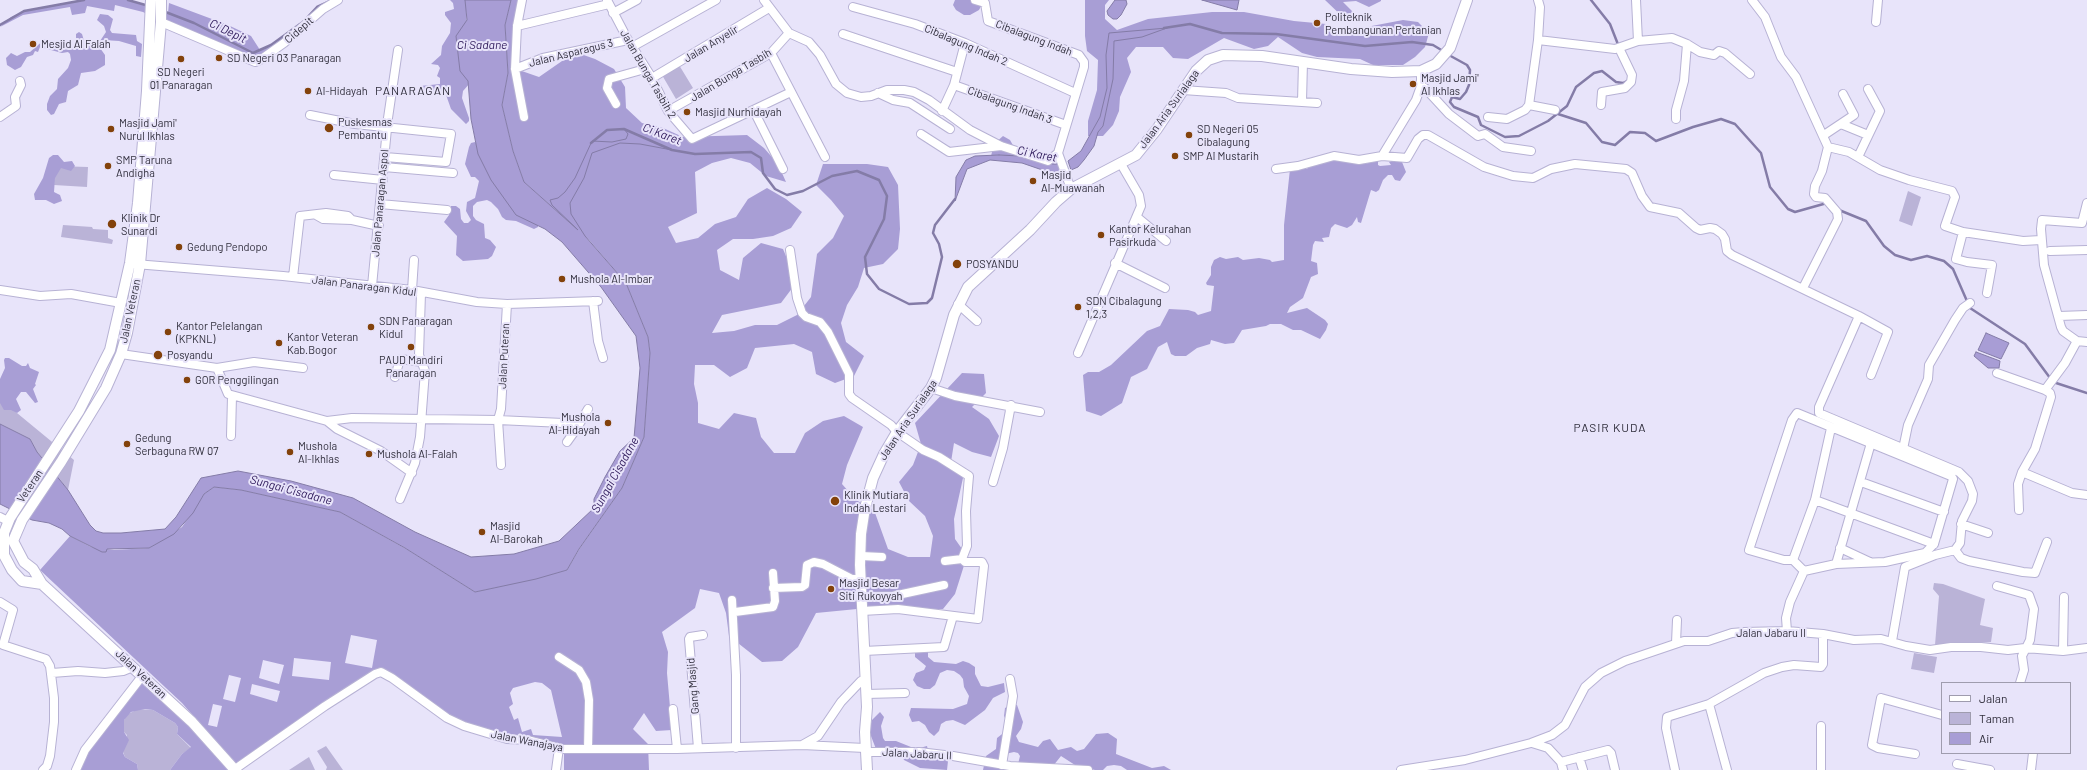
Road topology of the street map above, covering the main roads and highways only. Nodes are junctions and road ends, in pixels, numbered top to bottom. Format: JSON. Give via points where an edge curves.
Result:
{"nodes":[{"id":1,"x":1467,"y":0,"type":"edge"},
{"id":2,"x":156,"y":1,"type":"edge"},
{"id":3,"x":135,"y":264,"type":"junction"},
{"id":4,"x":51,"y":454,"type":"joint"},
{"id":5,"x":6,"y":518,"type":"edge"},
{"id":6,"x":2,"y":556,"type":"edge"},
{"id":7,"x":42,"y":584,"type":"junction"},
{"id":8,"x":236,"y":770,"type":"edge"},
{"id":9,"x":867,"y":770,"type":"edge"}],
"edges":[{"from":1,"to":9,"type":"main road","name":"Jalan Aria Surialaga","via":[[1450,48],[1442,59],[1421,71],[1367,71],[1262,56],[1223,55],[1208,60],[1201,65],[1136,156],[1071,189],[974,282],[958,304],[940,369],[931,388],[897,432],[878,464],[869,491],[861,534],[860,556]]},
{"from":2,"to":3,"type":"main road","name":"Jalan Veteran","via":[[150,21]]},
{"from":2,"to":3,"type":"main road","name":"Jalan Veteran","via":[[161,22]]},
{"from":3,"to":4,"type":"main road","name":"Jalan Veteran","via":[[110,350],[93,387]]},
{"from":3,"to":7,"type":"main road","name":"Jalan Veteran","via":[[121,354],[106,388],[22,520],[13,541],[24,562],[33,569]]},
{"from":4,"to":5,"type":"main road","name":"Veteran"},
{"from":5,"to":6,"type":"main road"},
{"from":6,"to":7,"type":"main road","via":[[22,581]]},
{"from":7,"to":8,"type":"main road","name":"Jalan Veteran","via":[[143,675],[192,722]]}]}
